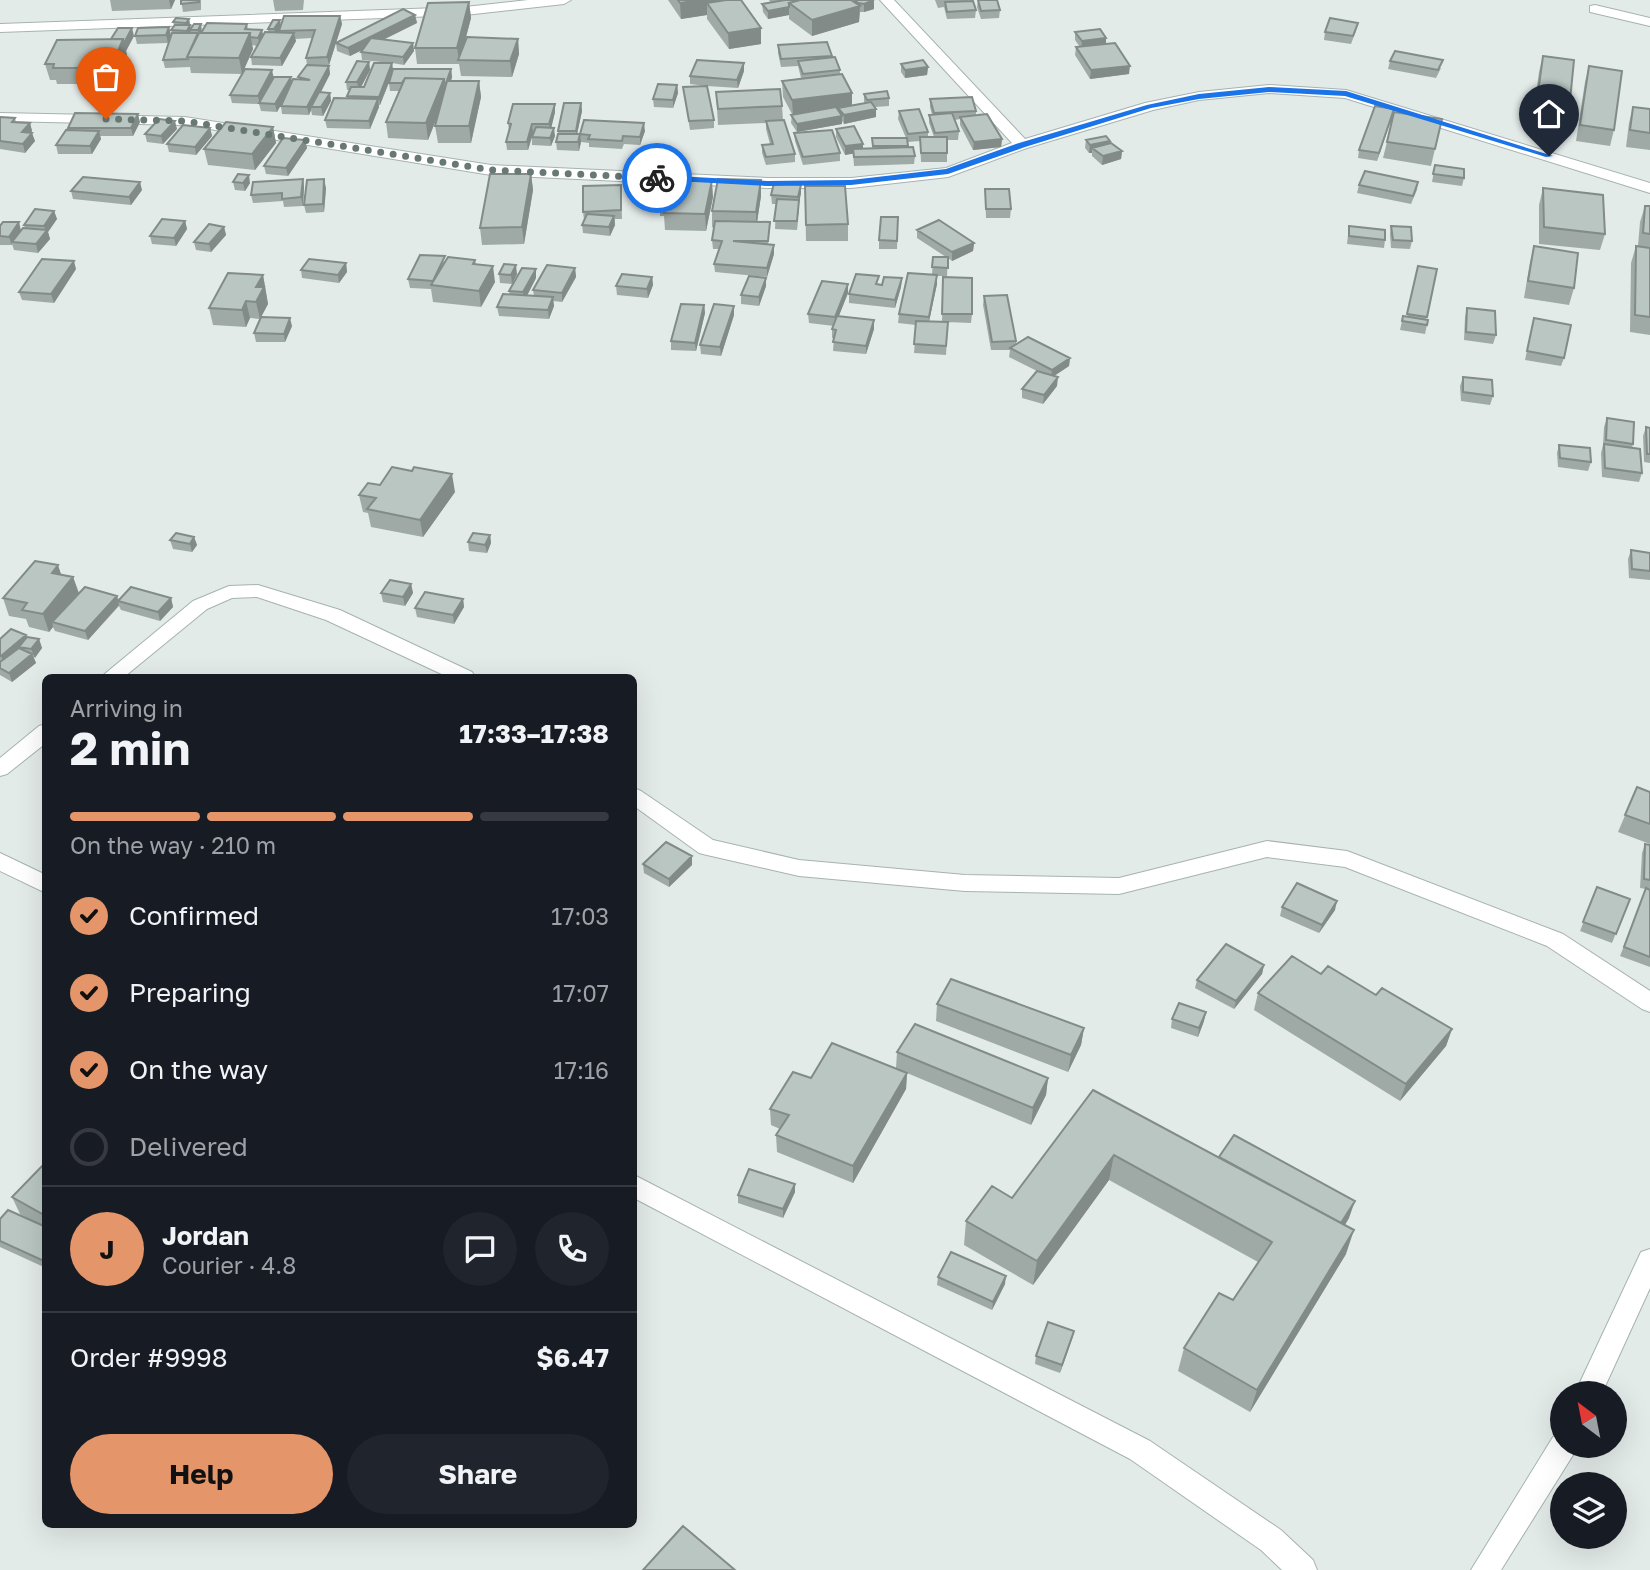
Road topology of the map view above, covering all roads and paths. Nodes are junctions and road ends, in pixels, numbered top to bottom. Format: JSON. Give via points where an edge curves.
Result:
{"nodes":[{"id":1,"x":564,"y":0,"type":"edge"},
{"id":2,"x":887,"y":0,"type":"edge"},
{"id":3,"x":1595,"y":9,"type":"dead end"},
{"id":4,"x":1650,"y":22,"type":"edge"},
{"id":5,"x":0,"y":28,"type":"edge"},
{"id":6,"x":0,"y":117,"type":"edge"},
{"id":7,"x":1022,"y":145,"type":"junction"},
{"id":8,"x":1650,"y":188,"type":"edge"},
{"id":9,"x":115,"y":674,"type":"edge"},
{"id":10,"x":459,"y":674,"type":"edge"},
{"id":11,"x":42,"y":734,"type":"edge"},
{"id":12,"x":0,"y":769,"type":"edge"},
{"id":13,"x":637,"y":798,"type":"edge"},
{"id":14,"x":0,"y":861,"type":"edge"},
{"id":15,"x":42,"y":883,"type":"edge"},
{"id":16,"x":1650,"y":1003,"type":"edge"},
{"id":17,"x":637,"y":1188,"type":"edge"},
{"id":18,"x":1650,"y":1260,"type":"edge"},
{"id":19,"x":1594,"y":1381,"type":"edge"},
{"id":20,"x":1555,"y":1458,"type":"edge"},
{"id":21,"x":1303,"y":1570,"type":"edge"},
{"id":22,"x":1485,"y":1570,"type":"edge"}],
"edges":[{"from":1,"to":5,"type":"street","via":[[465,11]]},
{"from":2,"to":7,"type":"street"},
{"from":3,"to":4,"type":"street"},
{"from":6,"to":7,"type":"street","via":[[185,121],[491,170],[768,183],[851,183],[948,172]]},
{"from":7,"to":8,"type":"street","via":[[1199,96],[1269,89],[1346,93]]},
{"from":9,"to":10,"type":"street","via":[[200,605],[229,592],[258,591],[333,615]]},
{"from":11,"to":12,"type":"street"},
{"from":13,"to":16,"type":"street","via":[[707,847],[799,868],[965,883],[1119,886],[1267,849],[1347,859],[1555,940]]},
{"from":14,"to":15,"type":"street"},
{"from":17,"to":21,"type":"street","via":[[1140,1450],[1271,1540]]},
{"from":18,"to":19,"type":"street"},
{"from":20,"to":22,"type":"street"}]}
